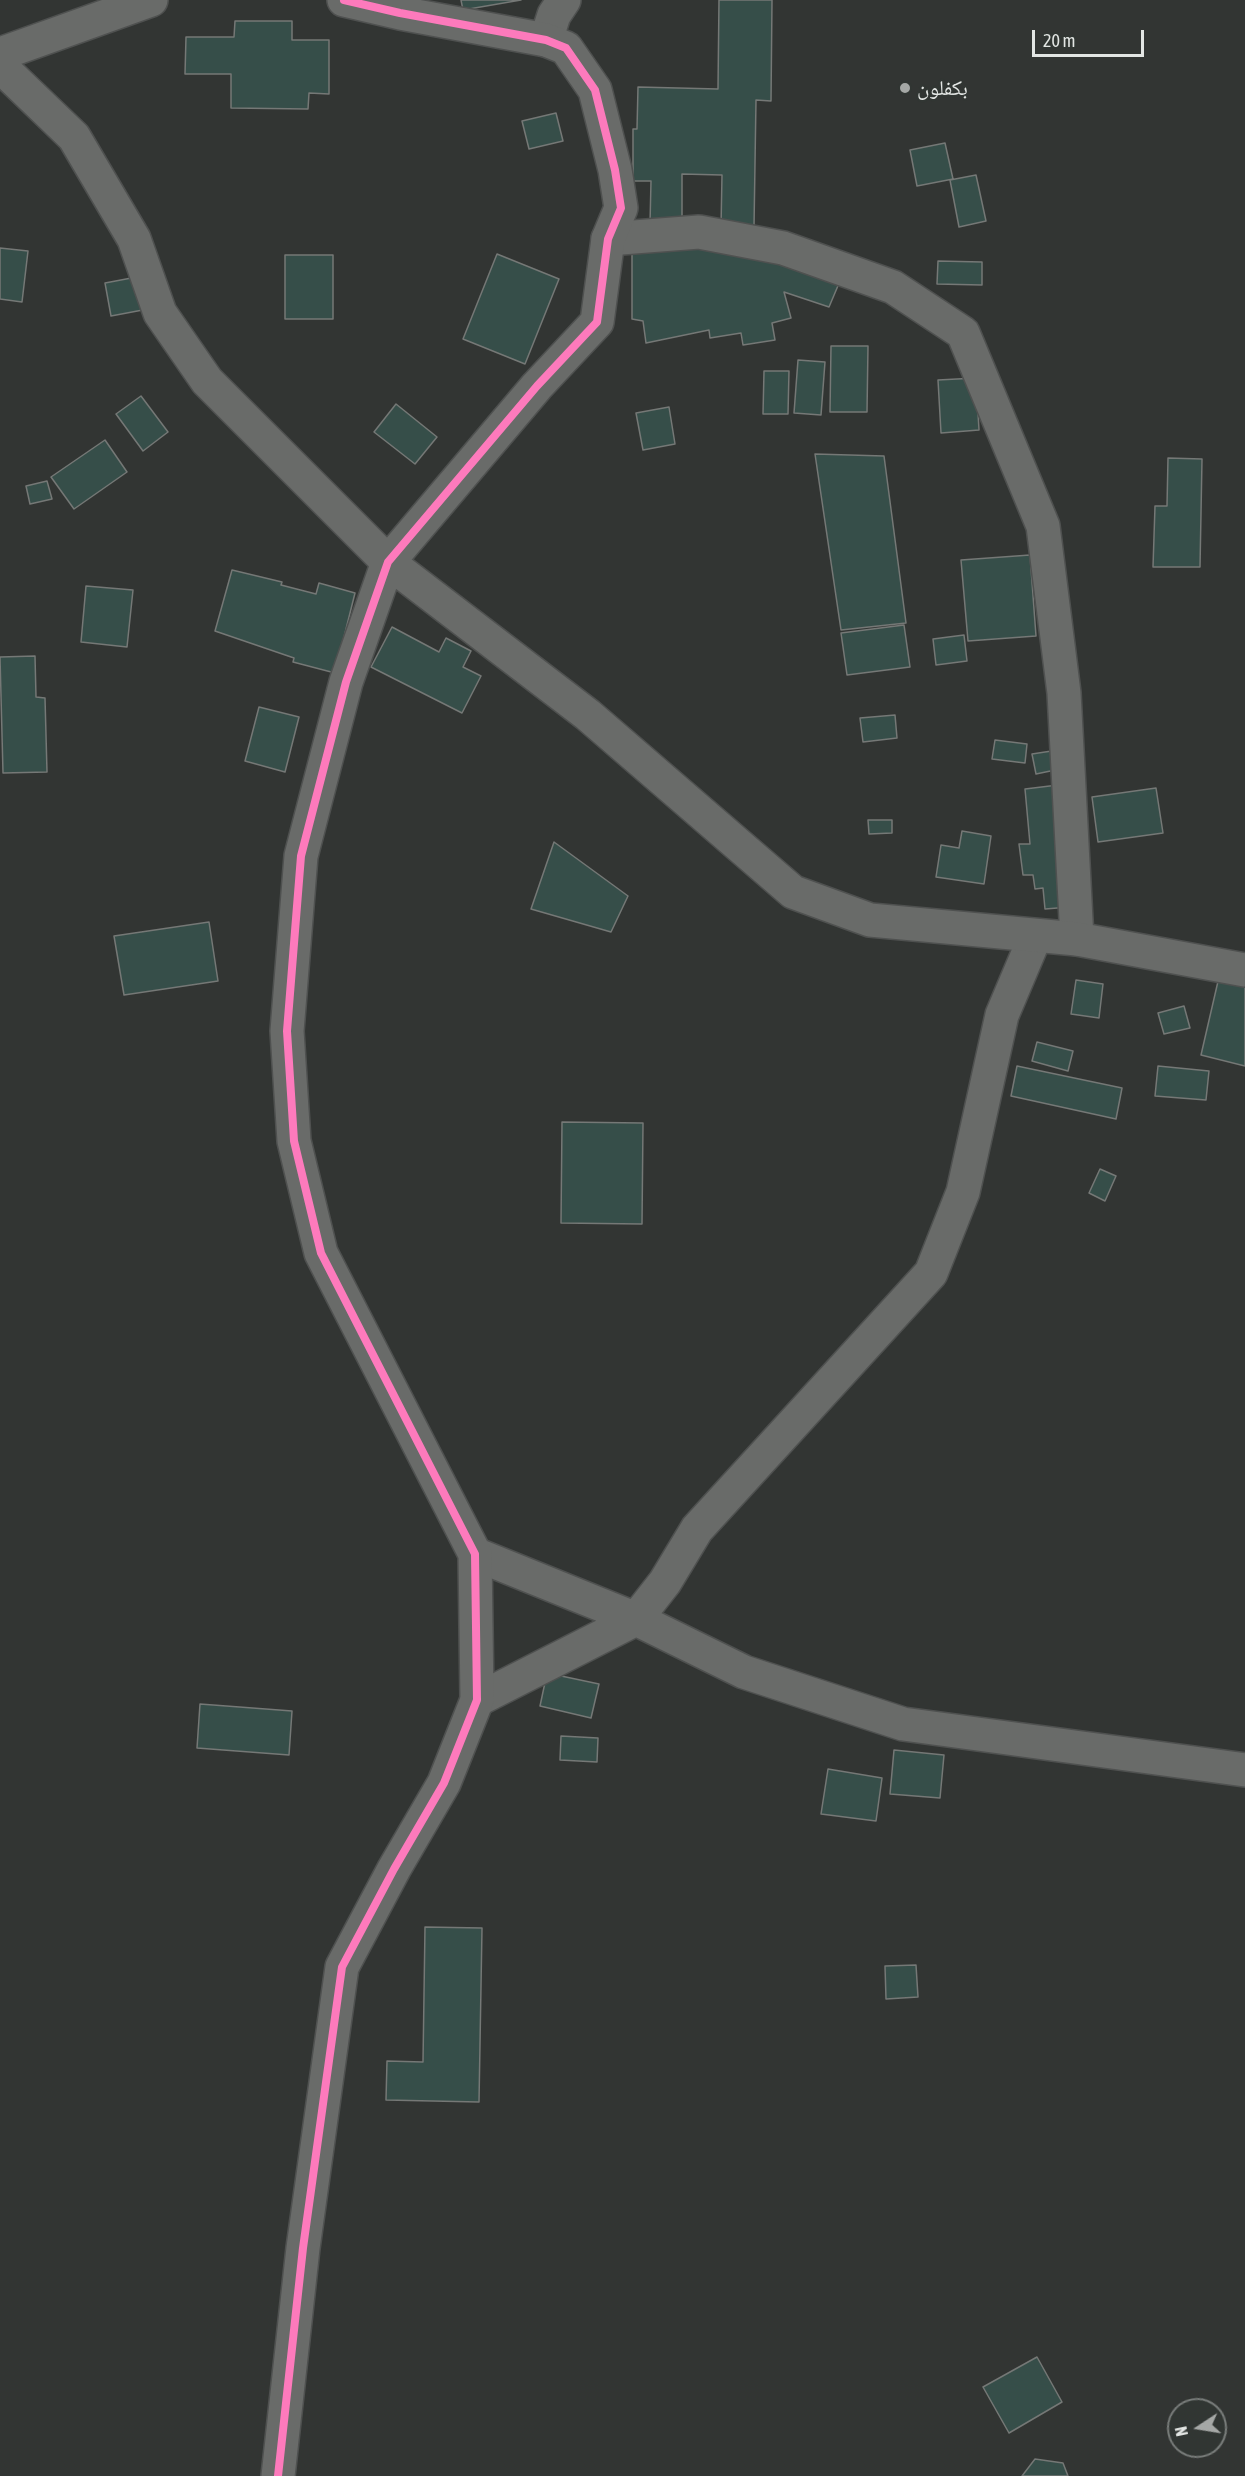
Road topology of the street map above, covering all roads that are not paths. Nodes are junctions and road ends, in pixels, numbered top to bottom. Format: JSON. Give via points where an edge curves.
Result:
{"nodes":[{"id":1,"x":151,"y":0,"type":"edge"},
{"id":2,"x":344,"y":0,"type":"edge"},
{"id":3,"x":564,"y":0,"type":"edge"},
{"id":4,"x":546,"y":40,"type":"junction"},
{"id":5,"x":0,"y":54,"type":"edge"},
{"id":6,"x":0,"y":66,"type":"edge"},
{"id":7,"x":608,"y":238,"type":"junction"},
{"id":8,"x":388,"y":562,"type":"junction"},
{"id":9,"x":1035,"y":937,"type":"junction"},
{"id":10,"x":1077,"y":939,"type":"junction"},
{"id":11,"x":1245,"y":970,"type":"edge"},
{"id":12,"x":475,"y":1554,"type":"junction"},
{"id":13,"x":636,"y":1618,"type":"junction"},
{"id":14,"x":477,"y":1700,"type":"junction"},
{"id":15,"x":1245,"y":1770,"type":"edge"},
{"id":16,"x":278,"y":2476,"type":"edge"}],
"edges":[{"from":1,"to":5,"type":"street"},
{"from":2,"to":4,"type":"street"},
{"from":3,"to":4,"type":"street"},
{"from":4,"to":7,"type":"street","via":[[566,48],[595,90],[621,208]]},
{"from":6,"to":8,"type":"street","via":[[74,136],[134,239],[160,313],[207,381]]},
{"from":7,"to":8,"type":"street","via":[[597,322],[537,386]]},
{"from":7,"to":10,"type":"street","via":[[699,232],[783,248],[893,287],[963,333],[1043,526],[1064,693]]},
{"from":8,"to":9,"type":"street","via":[[588,715],[793,892],[870,920]]},
{"from":8,"to":12,"type":"street","via":[[346,682],[301,856],[287,1031],[294,1141],[321,1253]]},
{"from":9,"to":10,"type":"street"},
{"from":9,"to":13,"type":"street","via":[[1002,1014],[963,1192],[931,1273],[697,1529],[665,1582]]},
{"from":10,"to":11,"type":"street"},
{"from":12,"to":13,"type":"street"},
{"from":12,"to":14,"type":"street"},
{"from":13,"to":14,"type":"street"},
{"from":13,"to":15,"type":"street","via":[[744,1672],[903,1724]]},
{"from":14,"to":16,"type":"street","via":[[444,1783],[342,1967],[303,2248]]}]}
